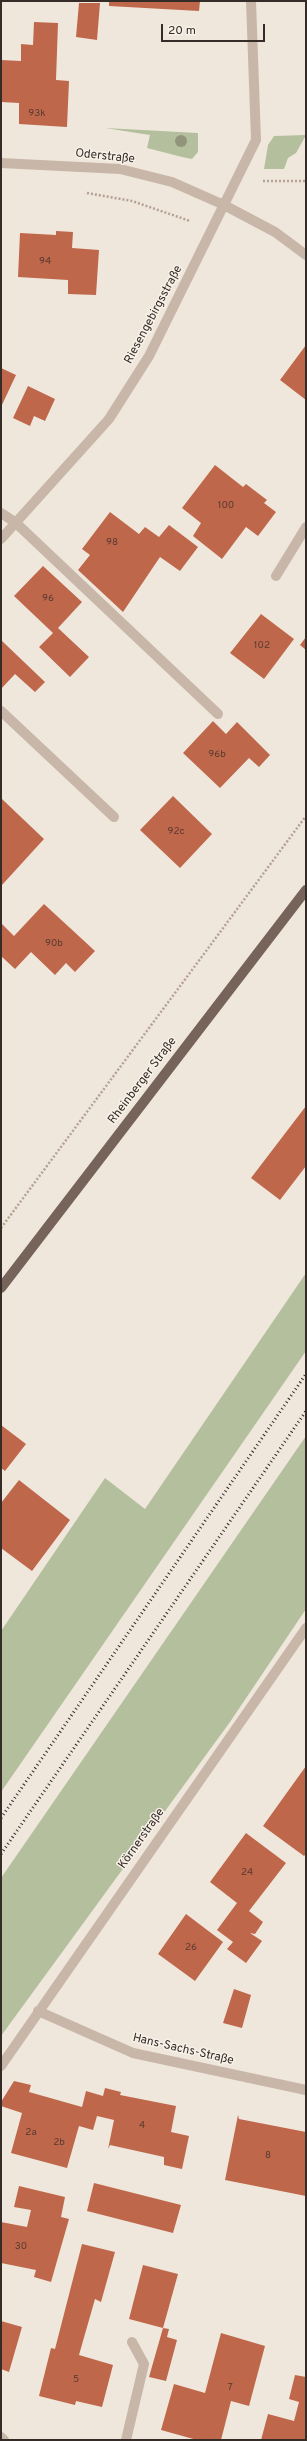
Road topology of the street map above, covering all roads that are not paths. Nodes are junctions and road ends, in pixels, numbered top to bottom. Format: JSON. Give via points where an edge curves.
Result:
{"nodes":[{"id":1,"x":251,"y":1,"type":"edge"},
{"id":2,"x":1,"y":163,"type":"edge"},
{"id":3,"x":224,"y":205,"type":"junction"},
{"id":4,"x":306,"y":255,"type":"edge"},
{"id":5,"x":1,"y":513,"type":"edge"},
{"id":6,"x":16,"y":523,"type":"junction"},
{"id":7,"x":306,"y":527,"type":"edge"},
{"id":8,"x":1,"y":539,"type":"edge"},
{"id":9,"x":276,"y":576,"type":"dead end"},
{"id":10,"x":1,"y":711,"type":"edge"},
{"id":11,"x":218,"y":714,"type":"dead end"},
{"id":12,"x":114,"y":817,"type":"dead end"},
{"id":13,"x":306,"y":890,"type":"edge"},
{"id":14,"x":1,"y":1288,"type":"edge"},
{"id":15,"x":306,"y":1628,"type":"edge"},
{"id":16,"x":38,"y":2010,"type":"junction"},
{"id":17,"x":1,"y":2066,"type":"edge"},
{"id":18,"x":306,"y":2090,"type":"edge"},
{"id":19,"x":132,"y":2342,"type":"dead end"},
{"id":20,"x":1,"y":2437,"type":"edge"},
{"id":21,"x":4,"y":2440,"type":"edge"},
{"id":22,"x":126,"y":2440,"type":"edge"}],
"edges":[{"from":1,"to":3,"type":"street","via":[[256,140]]},
{"from":2,"to":3,"type":"street","name":"Oderstraße","via":[[120,169],[172,182]]},
{"from":3,"to":4,"type":"street","name":"Oderstraße","via":[[275,232]]},
{"from":3,"to":6,"type":"street","name":"Riesengebirgsstraße","via":[[149,356],[109,419]]},
{"from":5,"to":6,"type":"street"},
{"from":6,"to":8,"type":"street","name":"Riesengebirgsstraße"},
{"from":6,"to":11,"type":"street"},
{"from":7,"to":9,"type":"street"},
{"from":10,"to":12,"type":"street"},
{"from":13,"to":14,"type":"main road","name":"Rheinberger Straße"},
{"from":15,"to":16,"type":"street","name":"Körnerstraße"},
{"from":16,"to":17,"type":"street","name":"Körnerstraße"},
{"from":16,"to":18,"type":"street","name":"Hans-Sachs-Straße","via":[[132,2053]]},
{"from":19,"to":22,"type":"street","via":[[144,2364]]},
{"from":20,"to":21,"type":"street"}]}
